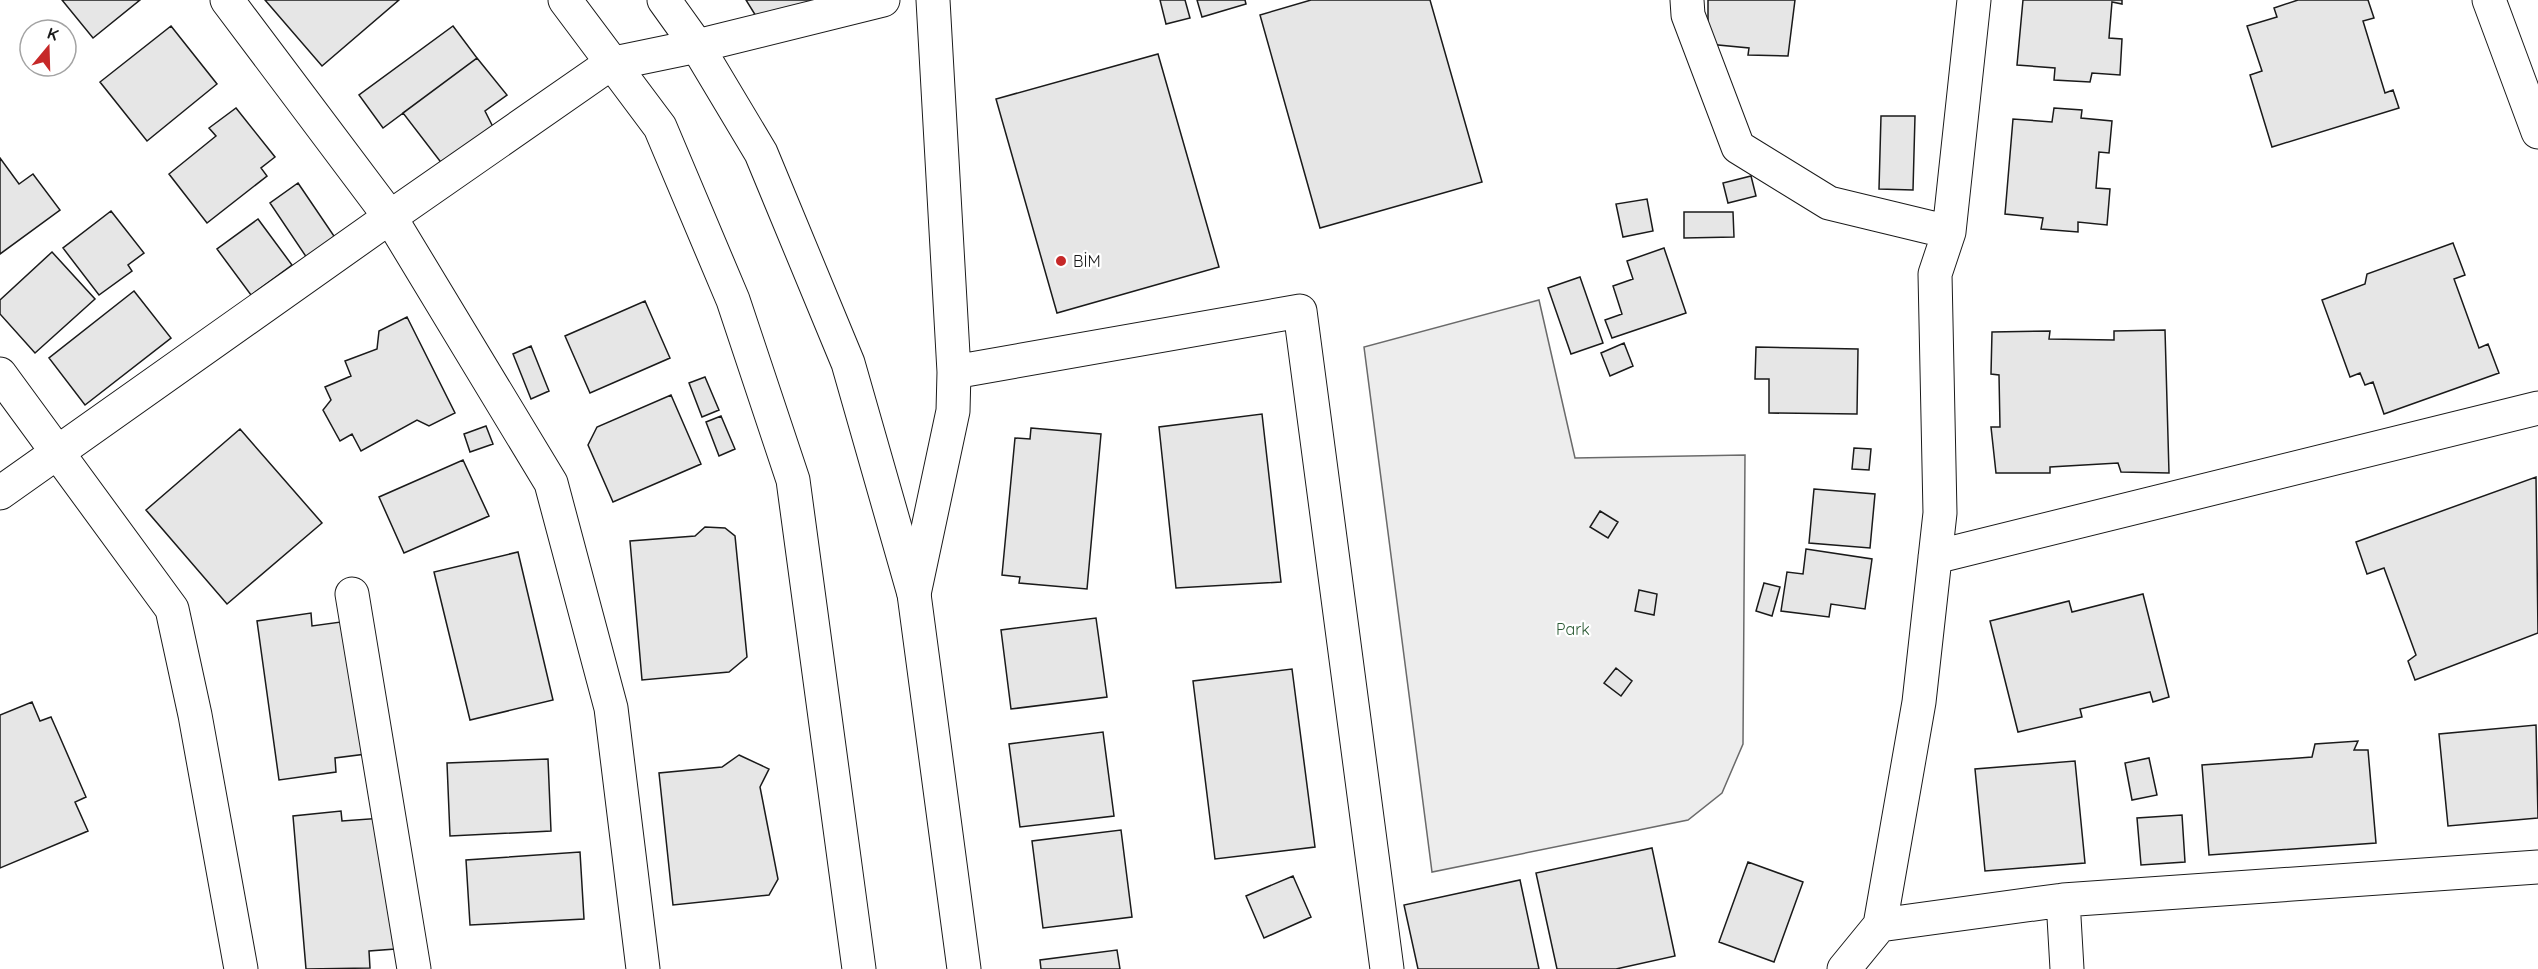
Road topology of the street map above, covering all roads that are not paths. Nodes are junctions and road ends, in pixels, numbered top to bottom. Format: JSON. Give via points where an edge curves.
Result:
{"nodes":[{"id":1,"x":227,"y":0,"type":"edge"},
{"id":2,"x":565,"y":0,"type":"edge"},
{"id":3,"x":664,"y":0,"type":"edge"},
{"id":4,"x":883,"y":0,"type":"edge"},
{"id":5,"x":933,"y":0,"type":"edge"},
{"id":6,"x":1686,"y":0,"type":"edge"},
{"id":7,"x":1974,"y":0,"type":"edge"},
{"id":8,"x":2489,"y":0,"type":"edge"},
{"id":9,"x":698,"y":46,"type":"junction"},
{"id":10,"x":610,"y":64,"type":"junction"},
{"id":11,"x":2538,"y":132,"type":"edge"},
{"id":12,"x":390,"y":217,"type":"junction"},
{"id":13,"x":1949,"y":232,"type":"junction"},
{"id":14,"x":954,"y":372,"type":"junction"},
{"id":15,"x":0,"y":374,"type":"edge"},
{"id":16,"x":2538,"y":408,"type":"edge"},
{"id":17,"x":59,"y":453,"type":"junction"},
{"id":18,"x":0,"y":493,"type":"edge"},
{"id":19,"x":1935,"y":557,"type":"junction"},
{"id":20,"x":352,"y":594,"type":"dead end"},
{"id":21,"x":914,"y":594,"type":"junction"},
{"id":22,"x":2538,"y":867,"type":"edge"},
{"id":23,"x":2063,"y":900,"type":"junction"},
{"id":24,"x":1880,"y":925,"type":"junction"},
{"id":25,"x":241,"y":969,"type":"edge"},
{"id":26,"x":414,"y":969,"type":"edge"},
{"id":27,"x":643,"y":969,"type":"edge"},
{"id":28,"x":859,"y":969,"type":"edge"},
{"id":29,"x":964,"y":969,"type":"edge"},
{"id":30,"x":1387,"y":969,"type":"edge"},
{"id":31,"x":1844,"y":969,"type":"edge"},
{"id":32,"x":2067,"y":969,"type":"edge"}],
"edges":[{"from":1,"to":12,"type":"street"},
{"from":2,"to":10,"type":"street"},
{"from":3,"to":9,"type":"street"},
{"from":4,"to":9,"type":"street"},
{"from":5,"to":14,"type":"street"},
{"from":6,"to":13,"type":"street","via":[[1688,15],[1738,147],[1829,203]]},
{"from":7,"to":13,"type":"street"},
{"from":8,"to":11,"type":"street"},
{"from":9,"to":10,"type":"street"},
{"from":9,"to":21,"type":"street","via":[[761,153],[848,363]]},
{"from":10,"to":12,"type":"street"},
{"from":10,"to":28,"type":"street","via":[[660,127],[733,300],[794,480]]},
{"from":12,"to":17,"type":"street"},
{"from":12,"to":27,"type":"street","via":[[550,483],[611,708]]},
{"from":13,"to":19,"type":"street","via":[[1935,274],[1940,513]]},
{"from":14,"to":21,"type":"street","via":[[953,411]]},
{"from":14,"to":30,"type":"street","via":[[1300,311]]},
{"from":15,"to":17,"type":"street"},
{"from":16,"to":19,"type":"street"},
{"from":17,"to":18,"type":"street"},
{"from":17,"to":25,"type":"street","via":[[172,609]]},
{"from":19,"to":24,"type":"street","via":[[1919,702]]},
{"from":20,"to":26,"type":"street"},
{"from":21,"to":29,"type":"street"},
{"from":22,"to":23,"type":"street"},
{"from":23,"to":24,"type":"street"},
{"from":23,"to":32,"type":"street"},
{"from":24,"to":31,"type":"street"}]}
